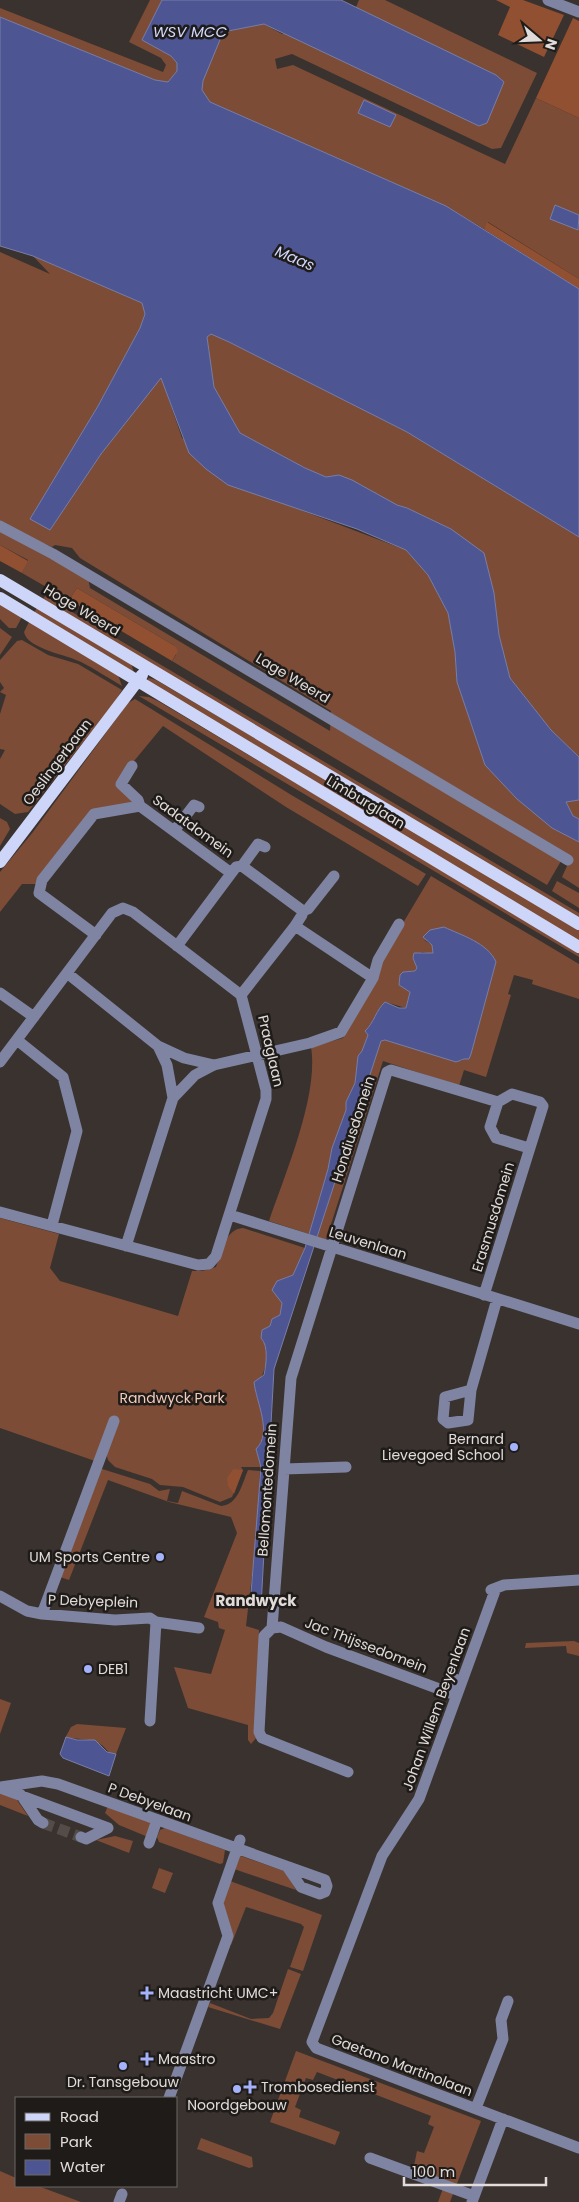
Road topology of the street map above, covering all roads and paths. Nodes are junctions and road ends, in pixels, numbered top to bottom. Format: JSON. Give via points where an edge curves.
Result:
{"nodes":[{"id":1,"x":548,"y":0,"type":"edge"},
{"id":2,"x":579,"y":12,"type":"edge"},
{"id":3,"x":0,"y":526,"type":"edge"},
{"id":4,"x":0,"y":580,"type":"edge"},
{"id":5,"x":0,"y":598,"type":"edge"},
{"id":6,"x":148,"y":667,"type":"junction"},
{"id":7,"x":138,"y":681,"type":"junction"},
{"id":8,"x":132,"y":766,"type":"dead end"},
{"id":9,"x":140,"y":806,"type":"junction"},
{"id":10,"x":199,"y":807,"type":"dead end"},
{"id":11,"x":174,"y":831,"type":"junction"},
{"id":12,"x":265,"y":847,"type":"dead end"},
{"id":13,"x":568,"y":860,"type":"dead end"},
{"id":14,"x":0,"y":862,"type":"edge"},
{"id":15,"x":242,"y":866,"type":"junction"},
{"id":16,"x":231,"y":873,"type":"junction"},
{"id":17,"x":334,"y":876,"type":"dead end"},
{"id":18,"x":303,"y":911,"type":"junction"},
{"id":19,"x":400,"y":924,"type":"dead end"},
{"id":20,"x":579,"y":924,"type":"edge"},
{"id":21,"x":295,"y":926,"type":"junction"},
{"id":22,"x":96,"y":935,"type":"junction"},
{"id":23,"x":177,"y":946,"type":"junction"},
{"id":24,"x":579,"y":947,"type":"edge"},
{"id":25,"x":68,"y":974,"type":"junction"},
{"id":26,"x":373,"y":978,"type":"junction"},
{"id":27,"x":0,"y":993,"type":"edge"},
{"id":28,"x":241,"y":995,"type":"junction"},
{"id":29,"x":34,"y":1017,"type":"junction"},
{"id":30,"x":17,"y":1040,"type":"junction"},
{"id":31,"x":158,"y":1046,"type":"junction"},
{"id":32,"x":258,"y":1056,"type":"junction"},
{"id":33,"x":0,"y":1062,"type":"edge"},
{"id":34,"x":214,"y":1065,"type":"junction"},
{"id":35,"x":173,"y":1098,"type":"junction"},
{"id":36,"x":498,"y":1102,"type":"junction"},
{"id":37,"x":529,"y":1148,"type":"junction"},
{"id":38,"x":0,"y":1212,"type":"edge"},
{"id":39,"x":230,"y":1215,"type":"junction"},
{"id":40,"x":52,"y":1225,"type":"junction"},
{"id":41,"x":126,"y":1246,"type":"junction"},
{"id":42,"x":326,"y":1246,"type":"junction"},
{"id":43,"x":484,"y":1295,"type":"junction"},
{"id":44,"x":497,"y":1299,"type":"junction"},
{"id":45,"x":579,"y":1324,"type":"edge"},
{"id":46,"x":471,"y":1390,"type":"dead end"},
{"id":47,"x":114,"y":1421,"type":"dead end"},
{"id":48,"x":346,"y":1467,"type":"dead end"},
{"id":49,"x":284,"y":1469,"type":"junction"},
{"id":50,"x":579,"y":1580,"type":"edge"},
{"id":51,"x":492,"y":1590,"type":"junction"},
{"id":52,"x":0,"y":1596,"type":"edge"},
{"id":53,"x":42,"y":1614,"type":"junction"},
{"id":54,"x":156,"y":1622,"type":"junction"},
{"id":55,"x":199,"y":1628,"type":"dead end"},
{"id":56,"x":272,"y":1628,"type":"junction"},
{"id":57,"x":450,"y":1693,"type":"joint"},
{"id":58,"x":150,"y":1722,"type":"dead end"},
{"id":59,"x":348,"y":1772,"type":"dead end"},
{"id":60,"x":0,"y":1787,"type":"edge"},
{"id":61,"x":21,"y":1796,"type":"junction"},
{"id":62,"x":157,"y":1820,"type":"junction"},
{"id":63,"x":42,"y":1823,"type":"tunnel mouth"},
{"id":64,"x":81,"y":1837,"type":"tunnel mouth"},
{"id":65,"x":149,"y":1842,"type":"dead end"},
{"id":66,"x":239,"y":1845,"type":"junction"},
{"id":67,"x":288,"y":1868,"type":"dead end"},
{"id":68,"x":508,"y":2001,"type":"dead end"},
{"id":69,"x":318,"y":2049,"type":"joint"},
{"id":70,"x":169,"y":2097,"type":"edge"},
{"id":71,"x":476,"y":2108,"type":"junction"},
{"id":72,"x":503,"y":2119,"type":"junction"},
{"id":73,"x":579,"y":2148,"type":"edge"},
{"id":74,"x":370,"y":2158,"type":"dead end"},
{"id":75,"x":473,"y":2199,"type":"edge"}],
"edges":[{"from":1,"to":2,"type":"street"},
{"from":3,"to":13,"type":"street","name":"Lage Weerd","via":[[54,554]]},
{"from":4,"to":6,"type":"main road","name":"Hoge Weerd"},
{"from":5,"to":7,"type":"main road"},
{"from":6,"to":7,"type":"main road","name":"Oeslingerbaan"},
{"from":6,"to":20,"type":"main road","name":"Limburglaan"},
{"from":7,"to":14,"type":"main road","name":"Oeslingerbaan"},
{"from":7,"to":24,"type":"main road","name":"Limburglaan"},
{"from":8,"to":9,"type":"street","via":[[121,784]]},
{"from":9,"to":11,"type":"street","name":"Sadatdomein"},
{"from":9,"to":22,"type":"street","name":"Sadatdomein","via":[[94,814],[42,880],[39,893]]},
{"from":10,"to":11,"type":"street","via":[[194,806]]},
{"from":11,"to":16,"type":"street","name":"Sadatdomein"},
{"from":12,"to":15,"type":"street","via":[[258,844]]},
{"from":15,"to":16,"type":"street"},
{"from":15,"to":18,"type":"street"},
{"from":16,"to":23,"type":"street"},
{"from":17,"to":18,"type":"street"},
{"from":18,"to":21,"type":"street"},
{"from":19,"to":26,"type":"street","via":[[378,960]]},
{"from":21,"to":26,"type":"street"},
{"from":21,"to":28,"type":"street"},
{"from":22,"to":23,"type":"street","via":[[112,913],[123,908]]},
{"from":22,"to":25,"type":"street"},
{"from":23,"to":28,"type":"street"},
{"from":25,"to":29,"type":"street"},
{"from":25,"to":31,"type":"street"},
{"from":26,"to":32,"type":"street","via":[[342,1032]]},
{"from":27,"to":29,"type":"street"},
{"from":28,"to":32,"type":"street","name":"Praaglaan"},
{"from":29,"to":30,"type":"street"},
{"from":30,"to":33,"type":"street"},
{"from":30,"to":40,"type":"street","via":[[63,1077],[76,1131]]},
{"from":31,"to":34,"type":"street","via":[[184,1058]]},
{"from":31,"to":35,"type":"street"},
{"from":32,"to":34,"type":"street"},
{"from":32,"to":39,"type":"street","name":"Praaglaan","via":[[267,1095]]},
{"from":34,"to":35,"type":"street","via":[[195,1075]]},
{"from":35,"to":41,"type":"street"},
{"from":36,"to":37,"type":"street","name":"Erasmusdomein","via":[[490,1127],[496,1138]]},
{"from":36,"to":37,"type":"street","name":"Erasmusdomein","via":[[512,1094],[540,1102],[543,1106]]},
{"from":36,"to":42,"type":"street","name":"Hondiusdomein","via":[[391,1070],[387,1072]]},
{"from":37,"to":43,"type":"street","name":"Erasmusdomein"},
{"from":38,"to":40,"type":"street","name":"Praaglaan"},
{"from":39,"to":41,"type":"street","name":"Praaglaan","via":[[216,1256],[208,1264],[198,1265]]},
{"from":39,"to":42,"type":"street","name":"Leuvenlaan"},
{"from":40,"to":41,"type":"street","name":"Praaglaan"},
{"from":42,"to":43,"type":"street","name":"Leuvenlaan"},
{"from":42,"to":49,"type":"street","name":"Bellomontedomein","via":[[291,1378]]},
{"from":43,"to":44,"type":"street","name":"Leuvenlaan"},
{"from":44,"to":45,"type":"street","name":"Leuvenlaan"},
{"from":44,"to":46,"type":"street"},
{"from":47,"to":53,"type":"street"},
{"from":48,"to":49,"type":"street"},
{"from":49,"to":56,"type":"street","name":"Bellomontedomein"},
{"from":50,"to":51,"type":"street","via":[[504,1585]]},
{"from":51,"to":57,"type":"street","name":"Johan Willem Beyenlaan"},
{"from":51,"to":69,"type":"street","name":"Johan Willem Beyenlaan","via":[[419,1798],[383,1853],[358,1918],[313,2038],[313,2045]]},
{"from":52,"to":53,"type":"street","name":"P Debyeplein","via":[[27,1611]]},
{"from":53,"to":54,"type":"street","name":"P Debyeplein","via":[[115,1620],[150,1618]]},
{"from":54,"to":55,"type":"street","name":"P Debyeplein"},
{"from":54,"to":58,"type":"street"},
{"from":56,"to":57,"type":"street","name":"Jac Thijssedomein","via":[[281,1626],[326,1647]]},
{"from":56,"to":59,"type":"street","name":"Bellomontedomein","via":[[264,1636],[259,1732],[262,1738]]},
{"from":60,"to":61,"type":"street","name":"P Debyelaan"},
{"from":60,"to":62,"type":"street","name":"P Debyelaan","via":[[50,1782]]},
{"from":61,"to":63,"type":"street"},
{"from":61,"to":64,"type":"street","name":"P Debyelaan","via":[[108,1828],[86,1839]]},
{"from":62,"to":65,"type":"street"},
{"from":62,"to":66,"type":"street","name":"P Debyelaan"},
{"from":66,"to":67,"type":"street","name":"P Debyelaan"},
{"from":66,"to":70,"type":"street","via":[[218,1903],[228,1936]]},
{"from":68,"to":71,"type":"street","name":"Gaetano Martinolaan","via":[[501,2020],[503,2039]]},
{"from":69,"to":71,"type":"street","name":"Gaetano Martinolaan"},
{"from":71,"to":72,"type":"street","name":"Gaetano Martinolaan"},
{"from":72,"to":73,"type":"street","name":"Gaetano Martinolaan"},
{"from":72,"to":75,"type":"street"},
{"from":74,"to":75,"type":"street"}]}
